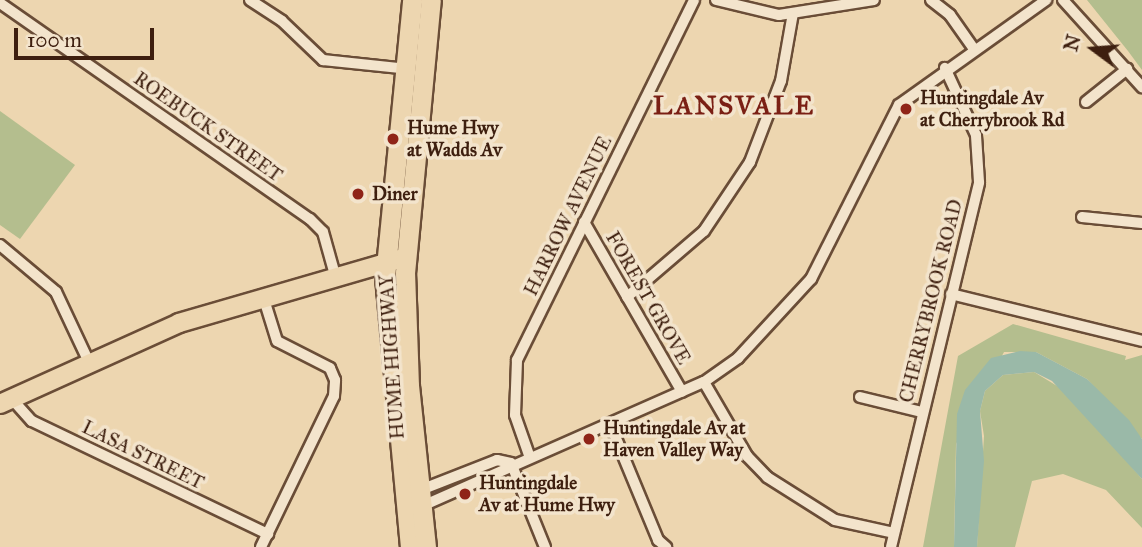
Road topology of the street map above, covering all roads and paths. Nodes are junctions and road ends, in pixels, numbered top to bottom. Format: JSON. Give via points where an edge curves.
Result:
{"nodes":[{"id":1,"x":250,"y":0,"type":"edge"},
{"id":2,"x":412,"y":0,"type":"edge"},
{"id":3,"x":431,"y":0,"type":"edge"},
{"id":4,"x":694,"y":0,"type":"edge"},
{"id":5,"x":716,"y":0,"type":"edge"},
{"id":6,"x":874,"y":0,"type":"edge"},
{"id":7,"x":931,"y":0,"type":"edge"},
{"id":8,"x":1046,"y":0,"type":"edge"},
{"id":9,"x":1063,"y":0,"type":"edge"},
{"id":10,"x":0,"y":3,"type":"edge"},
{"id":11,"x":793,"y":13,"type":"junction"},
{"id":12,"x":974,"y":49,"type":"junction"},
{"id":13,"x":945,"y":68,"type":"junction"},
{"id":14,"x":408,"y":69,"type":"junction"},
{"id":15,"x":1127,"y":69,"type":"junction"},
{"id":16,"x":1142,"y":87,"type":"edge"},
{"id":17,"x":1086,"y":102,"type":"dead end"},
{"id":18,"x":1082,"y":217,"type":"dead end"},
{"id":19,"x":584,"y":222,"type":"junction"},
{"id":20,"x":1142,"y":223,"type":"edge"},
{"id":21,"x":0,"y":245,"type":"edge"},
{"id":22,"x":396,"y":260,"type":"junction"},
{"id":23,"x":335,"y":275,"type":"junction"},
{"id":24,"x":951,"y":293,"type":"junction"},
{"id":25,"x":263,"y":296,"type":"junction"},
{"id":26,"x":627,"y":297,"type":"junction"},
{"id":27,"x":1142,"y":341,"type":"edge"},
{"id":28,"x":88,"y":360,"type":"junction"},
{"id":29,"x":704,"y":382,"type":"junction"},
{"id":30,"x":682,"y":391,"type":"junction"},
{"id":31,"x":859,"y":397,"type":"dead end"},
{"id":32,"x":6,"y":401,"type":"edge"},
{"id":33,"x":922,"y":412,"type":"junction"},
{"id":34,"x":610,"y":424,"type":"junction"},
{"id":35,"x":529,"y":455,"type":"junction"},
{"id":36,"x":511,"y":463,"type":"junction"},
{"id":37,"x":418,"y":499,"type":"junction"},
{"id":38,"x":894,"y":533,"type":"junction"},
{"id":39,"x":268,"y":534,"type":"junction"},
{"id":40,"x":261,"y":547,"type":"edge"},
{"id":41,"x":410,"y":547,"type":"edge"},
{"id":42,"x":426,"y":547,"type":"edge"},
{"id":43,"x":545,"y":547,"type":"edge"},
{"id":44,"x":666,"y":547,"type":"edge"},
{"id":45,"x":891,"y":547,"type":"edge"}],
"edges":[{"from":1,"to":14,"type":"street","via":[[282,21],[323,60]]},
{"from":2,"to":14,"type":"highway","name":"HUME HIGHWAY"},
{"from":3,"to":22,"type":"highway","name":"HUME HIGHWAY"},
{"from":4,"to":19,"type":"street","name":"HARROW AVENUE"},
{"from":5,"to":11,"type":"street","via":[[779,15]]},
{"from":6,"to":11,"type":"street"},
{"from":7,"to":12,"type":"street","via":[[950,15]]},
{"from":8,"to":12,"type":"street"},
{"from":9,"to":15,"type":"street"},
{"from":10,"to":23,"type":"street","name":"ROEBUCK STREET","via":[[310,219],[323,232]]},
{"from":11,"to":26,"type":"street","via":[[781,81],[750,162],[704,231]]},
{"from":12,"to":13,"type":"street"},
{"from":13,"to":24,"type":"street","name":"CHERRYBROOK ROAD","via":[[971,117],[980,165]]},
{"from":13,"to":29,"type":"street","via":[[904,98],[886,122],[811,279],[760,337]]},
{"from":14,"to":22,"type":"highway","name":"HUME HIGHWAY"},
{"from":15,"to":16,"type":"street"},
{"from":15,"to":17,"type":"street"},
{"from":18,"to":20,"type":"street"},
{"from":19,"to":26,"type":"street","name":"FOREST GROVE"},
{"from":19,"to":35,"type":"street","name":"HARROW AVENUE","via":[[517,360],[515,415]]},
{"from":21,"to":28,"type":"street","via":[[56,292]]},
{"from":22,"to":23,"type":"main road"},
{"from":22,"to":37,"type":"highway","name":"HUME HIGHWAY"},
{"from":22,"to":41,"type":"highway","name":"HUME HIGHWAY"},
{"from":23,"to":25,"type":"main road"},
{"from":24,"to":27,"type":"street"},
{"from":24,"to":33,"type":"street","name":"CHERRYBROOK ROAD"},
{"from":25,"to":28,"type":"main road"},
{"from":25,"to":39,"type":"street","via":[[277,341],[330,368],[335,380],[334,396]]},
{"from":26,"to":30,"type":"street","name":"FOREST GROVE"},
{"from":28,"to":32,"type":"main road"},
{"from":29,"to":30,"type":"street"},
{"from":29,"to":38,"type":"street","via":[[747,456],[767,477],[835,520]]},
{"from":30,"to":34,"type":"street"},
{"from":31,"to":33,"type":"street"},
{"from":32,"to":39,"type":"street","name":"LASA STREET","via":[[32,421]]},
{"from":33,"to":38,"type":"street","name":"CHERRYBROOK ROAD"},
{"from":34,"to":35,"type":"street"},
{"from":34,"to":44,"type":"street"},
{"from":35,"to":36,"type":"street"},
{"from":36,"to":37,"type":"street","via":[[503,473]]},
{"from":36,"to":37,"type":"street","via":[[497,460]]},
{"from":36,"to":43,"type":"street"},
{"from":37,"to":42,"type":"highway","name":"HUME HIGHWAY"},
{"from":38,"to":45,"type":"street","name":"CHERRYBROOK ROAD"},
{"from":39,"to":40,"type":"street"}]}
